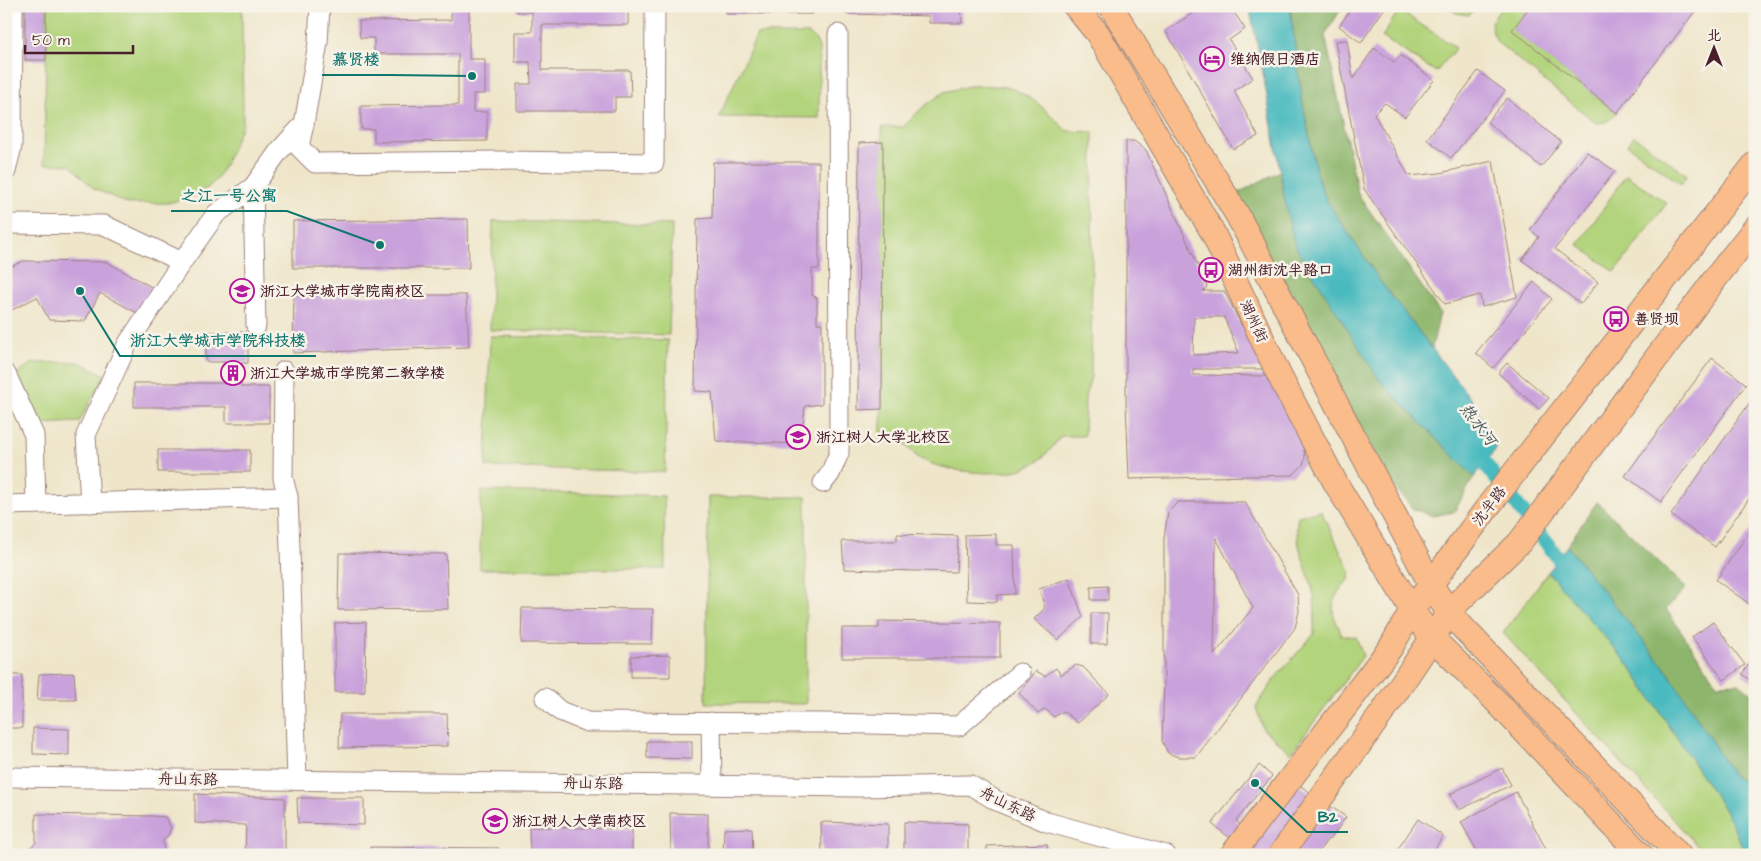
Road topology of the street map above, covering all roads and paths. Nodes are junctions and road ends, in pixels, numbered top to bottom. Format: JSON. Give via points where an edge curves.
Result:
{"nodes":[{"id":1,"x":13,"y":6,"type":"edge"},
{"id":2,"x":320,"y":6,"type":"edge"},
{"id":3,"x":655,"y":6,"type":"edge"},
{"id":4,"x":1075,"y":6,"type":"edge"},
{"id":5,"x":1111,"y":6,"type":"edge"},
{"id":6,"x":838,"y":34,"type":"dead end"},
{"id":7,"x":9,"y":36,"type":"edge"},
{"id":8,"x":9,"y":115,"type":"edge"},
{"id":9,"x":304,"y":124,"type":"junction"},
{"id":10,"x":1755,"y":164,"type":"edge"},
{"id":11,"x":6,"y":171,"type":"edge"},
{"id":12,"x":253,"y":187,"type":"junction"},
{"id":13,"x":6,"y":224,"type":"edge"},
{"id":14,"x":1755,"y":228,"type":"edge"},
{"id":15,"x":182,"y":262,"type":"junction"},
{"id":16,"x":256,"y":326,"type":"dead end"},
{"id":17,"x":284,"y":370,"type":"dead end"},
{"id":18,"x":6,"y":374,"type":"edge"},
{"id":19,"x":823,"y":483,"type":"dead end"},
{"id":20,"x":288,"y":497,"type":"junction"},
{"id":21,"x":90,"y":503,"type":"junction"},
{"id":22,"x":36,"y":504,"type":"junction"},
{"id":23,"x":6,"y":505,"type":"edge"},
{"id":24,"x":1430,"y":583,"type":"junction"},
{"id":25,"x":1412,"y":610,"type":"junction"},
{"id":26,"x":1449,"y":612,"type":"junction"},
{"id":27,"x":1432,"y":638,"type":"junction"},
{"id":28,"x":1020,"y":673,"type":"dead end"},
{"id":29,"x":546,"y":698,"type":"dead end"},
{"id":30,"x":711,"y":722,"type":"junction"},
{"id":31,"x":6,"y":777,"type":"edge"},
{"id":32,"x":297,"y":780,"type":"junction"},
{"id":33,"x":712,"y":785,"type":"junction"},
{"id":34,"x":1634,"y":847,"type":"edge"},
{"id":35,"x":1166,"y":855,"type":"edge"},
{"id":36,"x":1232,"y":855,"type":"edge"},
{"id":37,"x":1280,"y":855,"type":"edge"},
{"id":38,"x":1679,"y":855,"type":"edge"}],
"edges":[{"from":1,"to":7,"type":"street"},
{"from":2,"to":9,"type":"street","via":[[318,43]]},
{"from":3,"to":9,"type":"street","via":[[654,163],[315,163],[299,147]]},
{"from":4,"to":25,"type":"main road","name":"湖州街","via":[[1098,34],[1213,232],[1326,465]]},
{"from":5,"to":24,"type":"main road","via":[[1238,216]]},
{"from":6,"to":19,"type":"street","via":[[839,453]]},
{"from":7,"to":8,"type":"street"},
{"from":8,"to":11,"type":"street","via":[[12,146]]},
{"from":9,"to":12,"type":"street"},
{"from":10,"to":24,"type":"main road","name":"沈半路"},
{"from":12,"to":15,"type":"street","via":[[216,214]]},
{"from":12,"to":16,"type":"street"},
{"from":13,"to":15,"type":"street","via":[[104,225]]},
{"from":14,"to":26,"type":"main road","via":[[1520,542]]},
{"from":15,"to":21,"type":"street","via":[[128,344],[86,435]]},
{"from":17,"to":20,"type":"street","via":[[283,478]]},
{"from":18,"to":22,"type":"street","via":[[34,436]]},
{"from":20,"to":21,"type":"street"},
{"from":20,"to":32,"type":"street"},
{"from":21,"to":22,"type":"street"},
{"from":22,"to":23,"type":"street"},
{"from":24,"to":25,"type":"main road","name":"沈半路"},
{"from":24,"to":26,"type":"main road"},
{"from":25,"to":27,"type":"main road","name":"湖州街"},
{"from":25,"to":36,"type":"main road","name":"沈半路","via":[[1391,647]]},
{"from":26,"to":27,"type":"main road"},
{"from":26,"to":38,"type":"main road"},
{"from":27,"to":34,"type":"main road","name":"湖州街"},
{"from":27,"to":37,"type":"main road"},
{"from":28,"to":30,"type":"street","via":[[959,726]]},
{"from":29,"to":30,"type":"street","via":[[560,711],[588,722]]},
{"from":30,"to":33,"type":"street"},
{"from":31,"to":32,"type":"street","name":"舟山东路"},
{"from":32,"to":33,"type":"street","name":"舟山东路"},
{"from":33,"to":35,"type":"street","name":"舟山东路","via":[[970,785],[997,801],[1047,822]]}]}
